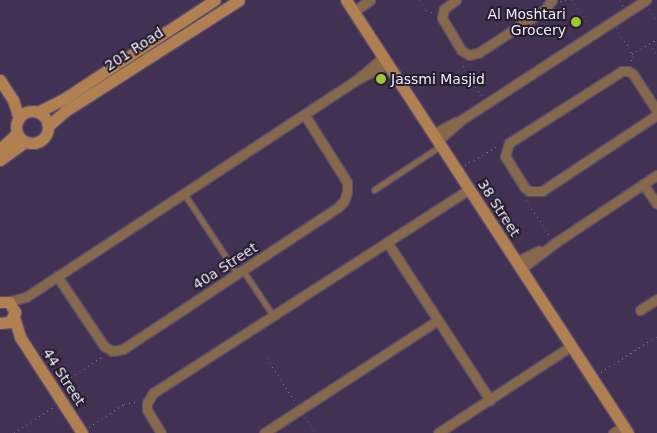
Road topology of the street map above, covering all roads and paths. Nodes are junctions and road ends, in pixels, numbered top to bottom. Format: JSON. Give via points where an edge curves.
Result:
{"nodes":[{"id":1,"x":215,"y":0,"type":"edge"},
{"id":2,"x":239,"y":0,"type":"edge"},
{"id":3,"x":363,"y":0,"type":"edge"},
{"id":4,"x":370,"y":0,"type":"edge"},
{"id":5,"x":419,"y":0,"type":"edge"},
{"id":6,"x":456,"y":0,"type":"edge"},
{"id":7,"x":552,"y":0,"type":"edge"},
{"id":8,"x":571,"y":0,"type":"edge"},
{"id":9,"x":645,"y":1,"type":"edge"},
{"id":10,"x":350,"y":7,"type":"edge"},
{"id":11,"x":442,"y":13,"type":"junction"},
{"id":12,"x":657,"y":21,"type":"edge"},
{"id":13,"x":612,"y":22,"type":"junction"},
{"id":14,"x":595,"y":33,"type":"junction"},
{"id":15,"x":657,"y":38,"type":"edge"},
{"id":16,"x":649,"y":44,"type":"junction"},
{"id":17,"x":464,"y":53,"type":"junction"},
{"id":18,"x":632,"y":55,"type":"junction"},
{"id":19,"x":657,"y":55,"type":"edge"},
{"id":20,"x":385,"y":61,"type":"junction"},
{"id":21,"x":628,"y":71,"type":"junction"},
{"id":22,"x":0,"y":80,"type":"edge"},
{"id":23,"x":13,"y":100,"type":"junction"},
{"id":24,"x":486,"y":104,"type":"junction"},
{"id":25,"x":657,"y":111,"type":"edge"},
{"id":26,"x":34,"y":112,"type":"junction"},
{"id":27,"x":304,"y":114,"type":"junction"},
{"id":28,"x":657,"y":115,"type":"edge"},
{"id":29,"x":19,"y":118,"type":"junction"},
{"id":30,"x":48,"y":126,"type":"junction"},
{"id":31,"x":17,"y":133,"type":"junction"},
{"id":32,"x":437,"y":140,"type":"junction"},
{"id":33,"x":25,"y":142,"type":"junction"},
{"id":34,"x":506,"y":146,"type":"junction"},
{"id":35,"x":0,"y":149,"type":"edge"},
{"id":36,"x":0,"y":160,"type":"edge"},
{"id":37,"x":456,"y":170,"type":"junction"},
{"id":38,"x":650,"y":180,"type":"edge"},
{"id":39,"x":524,"y":187,"type":"junction"},
{"id":40,"x":469,"y":189,"type":"junction"},
{"id":41,"x":374,"y":190,"type":"dead end"},
{"id":42,"x":184,"y":193,"type":"junction"},
{"id":43,"x":657,"y":195,"type":"edge"},
{"id":44,"x":657,"y":204,"type":"edge"},
{"id":45,"x":387,"y":242,"type":"junction"},
{"id":46,"x":551,"y":246,"type":"junction"},
{"id":47,"x":519,"y":265,"type":"junction"},
{"id":48,"x":240,"y":272,"type":"junction"},
{"id":49,"x":57,"y":276,"type":"junction"},
{"id":50,"x":26,"y":297,"type":"junction"},
{"id":51,"x":657,"y":299,"type":"edge"},
{"id":52,"x":2,"y":301,"type":"edge"},
{"id":53,"x":640,"y":310,"type":"dead end"},
{"id":54,"x":14,"y":316,"type":"junction"},
{"id":55,"x":274,"y":316,"type":"junction"},
{"id":56,"x":438,"y":320,"type":"junction"},
{"id":57,"x":1,"y":323,"type":"edge"},
{"id":58,"x":657,"y":336,"type":"edge"},
{"id":59,"x":20,"y":337,"type":"junction"},
{"id":60,"x":572,"y":346,"type":"junction"},
{"id":61,"x":110,"y":350,"type":"junction"},
{"id":62,"x":267,"y":358,"type":"dead end"},
{"id":63,"x":592,"y":378,"type":"junction"},
{"id":64,"x":54,"y":389,"type":"junction"},
{"id":65,"x":490,"y":400,"type":"junction"},
{"id":66,"x":62,"y":401,"type":"junction"},
{"id":67,"x":147,"y":403,"type":"junction"},
{"id":68,"x":300,"y":409,"type":"junction"},
{"id":69,"x":626,"y":430,"type":"edge"},
{"id":70,"x":82,"y":432,"type":"edge"},
{"id":71,"x":14,"y":433,"type":"edge"},
{"id":72,"x":160,"y":433,"type":"edge"},
{"id":73,"x":264,"y":433,"type":"edge"},
{"id":74,"x":316,"y":433,"type":"edge"},
{"id":75,"x":438,"y":433,"type":"edge"},
{"id":76,"x":613,"y":433,"type":"edge"}],
"edges":[{"from":1,"to":26,"type":"street","name":"201 Road","via":[[64,98]]},
{"from":2,"to":30,"type":"street","name":"201 Road","via":[[65,111]]},
{"from":3,"to":10,"type":"street"},
{"from":4,"to":10,"type":"street"},
{"from":5,"to":11,"type":"path","via":[[428,12]]},
{"from":6,"to":11,"type":"street"},
{"from":7,"to":17,"type":"street","via":[[548,7],[478,53]]},
{"from":8,"to":14,"type":"path"},
{"from":9,"to":12,"type":"path"},
{"from":9,"to":13,"type":"street"},
{"from":10,"to":20,"type":"street","name":"38 Street"},
{"from":11,"to":17,"type":"street","via":[[444,22]]},
{"from":13,"to":14,"type":"street"},
{"from":13,"to":18,"type":"path"},
{"from":14,"to":24,"type":"street"},
{"from":15,"to":16,"type":"path"},
{"from":16,"to":18,"type":"path"},
{"from":16,"to":19,"type":"path"},
{"from":17,"to":24,"type":"path","via":[[464,70]]},
{"from":18,"to":21,"type":"path"},
{"from":20,"to":27,"type":"street"},
{"from":20,"to":32,"type":"street","name":"38 Street"},
{"from":21,"to":25,"type":"street","via":[[638,80]]},
{"from":21,"to":34,"type":"street","via":[[616,74]]},
{"from":22,"to":23,"type":"street"},
{"from":23,"to":26,"type":"street"},
{"from":23,"to":29,"type":"street"},
{"from":24,"to":32,"type":"street"},
{"from":26,"to":29,"type":"street"},
{"from":26,"to":30,"type":"street","via":[[44,116]]},
{"from":27,"to":42,"type":"street"},
{"from":27,"to":48,"type":"street","name":"40a Street","via":[[347,182],[346,197],[338,207]]},
{"from":28,"to":39,"type":"street","via":[[542,191],[529,191]]},
{"from":29,"to":31,"type":"street"},
{"from":30,"to":33,"type":"street","via":[[46,136],[40,142]]},
{"from":31,"to":33,"type":"street"},
{"from":31,"to":35,"type":"street"},
{"from":32,"to":37,"type":"street","name":"38 Street"},
{"from":32,"to":41,"type":"lane"},
{"from":33,"to":36,"type":"street"},
{"from":34,"to":37,"type":"path","via":[[494,148]]},
{"from":34,"to":39,"type":"street","via":[[505,156]]},
{"from":37,"to":40,"type":"street","name":"38 Street"},
{"from":38,"to":43,"type":"street"},
{"from":38,"to":44,"type":"street"},
{"from":38,"to":46,"type":"street"},
{"from":39,"to":46,"type":"path","via":[[528,205]]},
{"from":40,"to":45,"type":"street"},
{"from":40,"to":47,"type":"street","name":"38 Street"},
{"from":42,"to":48,"type":"lane"},
{"from":42,"to":49,"type":"street"},
{"from":45,"to":55,"type":"street"},
{"from":45,"to":56,"type":"street"},
{"from":46,"to":47,"type":"street"},
{"from":47,"to":60,"type":"street","name":"38 Street"},
{"from":48,"to":55,"type":"lane"},
{"from":48,"to":61,"type":"street","name":"40a Street","via":[[123,349]]},
{"from":49,"to":50,"type":"street"},
{"from":49,"to":61,"type":"street","via":[[104,346]]},
{"from":50,"to":52,"type":"street"},
{"from":50,"to":54,"type":"street"},
{"from":51,"to":53,"type":"street"},
{"from":52,"to":54,"type":"street","name":"44 Street","via":[[13,306]]},
{"from":54,"to":57,"type":"street","via":[[10,322]]},
{"from":54,"to":59,"type":"street","name":"44 Street"},
{"from":55,"to":67,"type":"street","via":[[158,390]]},
{"from":56,"to":65,"type":"street"},
{"from":56,"to":68,"type":"street"},
{"from":57,"to":59,"type":"street","name":"44 Street"},
{"from":58,"to":63,"type":"path"},
{"from":59,"to":64,"type":"street","name":"44 Street"},
{"from":60,"to":63,"type":"street","name":"38 Street"},
{"from":60,"to":65,"type":"street"},
{"from":61,"to":64,"type":"path"},
{"from":62,"to":68,"type":"path"},
{"from":63,"to":69,"type":"street","name":"38 Street"},
{"from":64,"to":66,"type":"street","name":"44 Street"},
{"from":65,"to":75,"type":"street"},
{"from":66,"to":70,"type":"street","name":"44 Street"},
{"from":66,"to":71,"type":"path"},
{"from":67,"to":70,"type":"path","via":[[127,402]]},
{"from":67,"to":72,"type":"street","via":[[148,414]]},
{"from":68,"to":73,"type":"street"},
{"from":68,"to":74,"type":"path"},
{"from":69,"to":76,"type":"street"}]}
